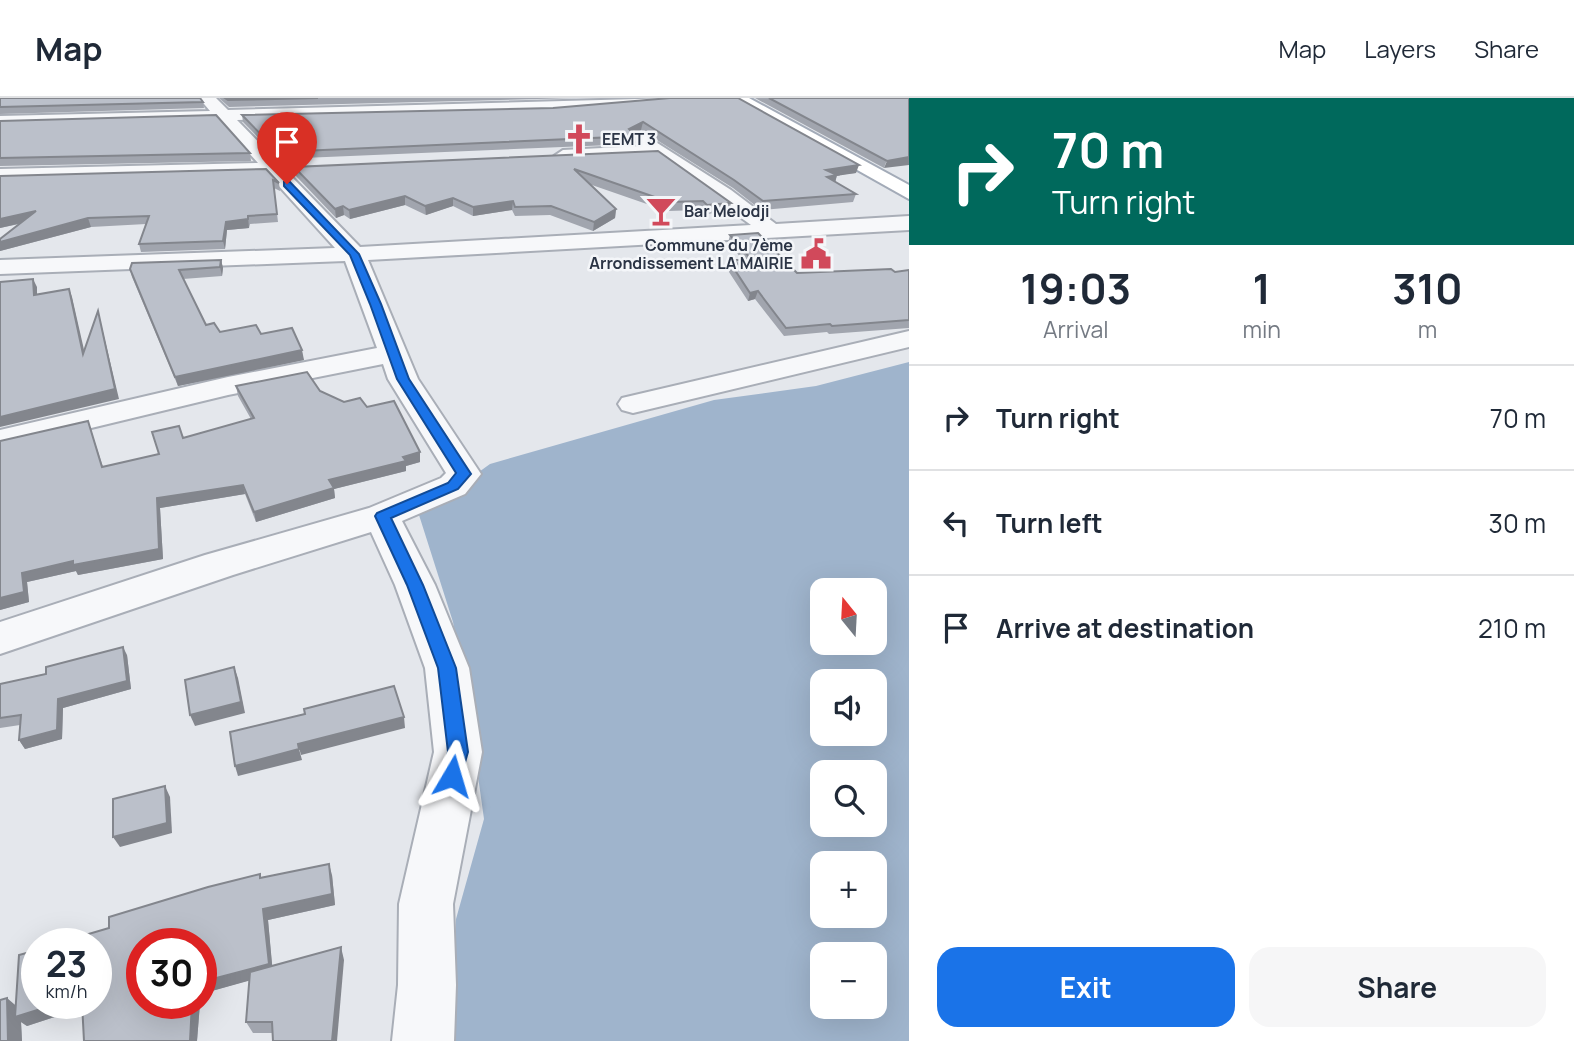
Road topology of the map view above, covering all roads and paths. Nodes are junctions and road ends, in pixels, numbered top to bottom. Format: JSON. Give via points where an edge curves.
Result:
{"nodes":[{"id":1,"x":36,"y":98,"type":"edge"},
{"id":2,"x":207,"y":98,"type":"edge"},
{"id":3,"x":375,"y":98,"type":"edge"},
{"id":4,"x":667,"y":98,"type":"edge"},
{"id":5,"x":737,"y":98,"type":"edge"},
{"id":6,"x":756,"y":98,"type":"edge"},
{"id":7,"x":594,"y":101,"type":"edge"},
{"id":8,"x":395,"y":111,"type":"junction"},
{"id":9,"x":224,"y":116,"type":"junction"},
{"id":10,"x":46,"y":120,"type":"junction"},
{"id":11,"x":0,"y":121,"type":"edge"},
{"id":12,"x":659,"y":151,"type":"junction"},
{"id":13,"x":539,"y":157,"type":"edge"},
{"id":14,"x":312,"y":167,"type":"edge"},
{"id":15,"x":272,"y":168,"type":"junction"},
{"id":16,"x":0,"y":175,"type":"edge"},
{"id":17,"x":909,"y":179,"type":"edge"},
{"id":18,"x":909,"y":193,"type":"edge"},
{"id":19,"x":909,"y":223,"type":"edge"},
{"id":20,"x":772,"y":231,"type":"junction"},
{"id":21,"x":354,"y":254,"type":"junction"},
{"id":22,"x":0,"y":267,"type":"edge"},
{"id":23,"x":909,"y":339,"type":"edge"},
{"id":24,"x":392,"y":354,"type":"junction"},
{"id":25,"x":634,"y":404,"type":"dead end"},
{"id":26,"x":0,"y":440,"type":"edge"},
{"id":27,"x":382,"y":516,"type":"junction"},
{"id":28,"x":0,"y":638,"type":"edge"},
{"id":29,"x":423,"y":1041,"type":"edge"}],
"edges":[{"from":1,"to":10,"type":"street"},
{"from":2,"to":9,"type":"street"},
{"from":3,"to":8,"type":"street"},
{"from":4,"to":7,"type":"street"},
{"from":5,"to":18,"type":"main road"},
{"from":6,"to":17,"type":"main road"},
{"from":7,"to":8,"type":"street"},
{"from":7,"to":12,"type":"street"},
{"from":8,"to":9,"type":"street"},
{"from":9,"to":10,"type":"street"},
{"from":9,"to":15,"type":"street"},
{"from":10,"to":11,"type":"street"},
{"from":12,"to":13,"type":"street"},
{"from":12,"to":20,"type":"street"},
{"from":14,"to":15,"type":"street"},
{"from":15,"to":16,"type":"street"},
{"from":15,"to":21,"type":"street"},
{"from":19,"to":20,"type":"street"},
{"from":20,"to":21,"type":"street"},
{"from":21,"to":22,"type":"street"},
{"from":21,"to":24,"type":"street"},
{"from":23,"to":25,"type":"street"},
{"from":24,"to":26,"type":"street","via":[[228,386]]},
{"from":24,"to":27,"type":"street","via":[[464,474],[453,486]]},
{"from":27,"to":28,"type":"street"},
{"from":27,"to":29,"type":"street","via":[[447,668],[458,752],[426,904]]}]}
